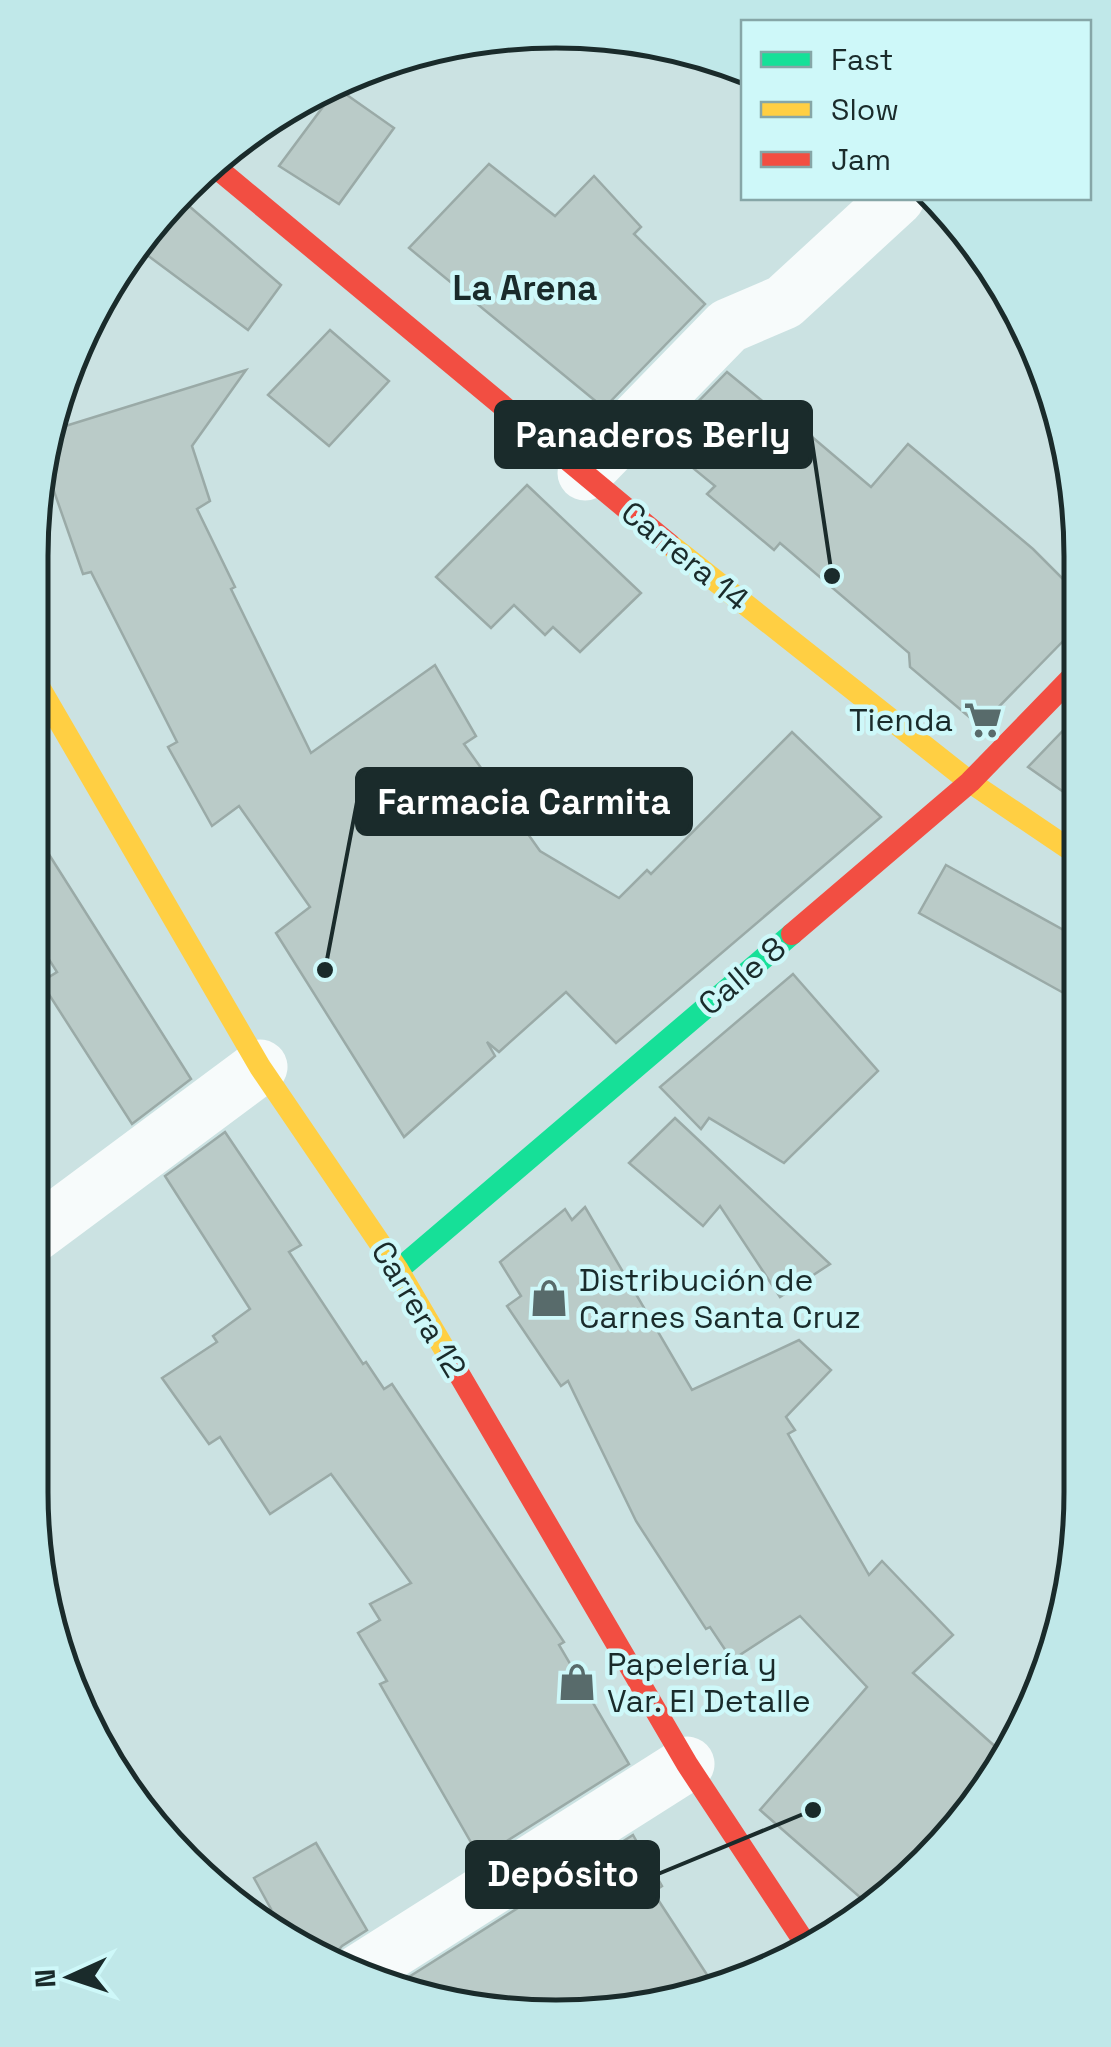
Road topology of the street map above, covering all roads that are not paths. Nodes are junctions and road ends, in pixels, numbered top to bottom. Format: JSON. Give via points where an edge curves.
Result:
{"nodes":[{"id":1,"x":222,"y":173,"type":"edge"},
{"id":2,"x":895,"y":200,"type":"edge"},
{"id":3,"x":585,"y":473,"type":"junction"},
{"id":4,"x":1064,"y":685,"type":"edge"},
{"id":5,"x":48,"y":703,"type":"edge"},
{"id":6,"x":970,"y":782,"type":"junction"},
{"id":7,"x":1064,"y":846,"type":"edge"},
{"id":8,"x":260,"y":1067,"type":"junction"},
{"id":9,"x":48,"y":1225,"type":"edge"},
{"id":10,"x":398,"y":1270,"type":"junction"},
{"id":11,"x":687,"y":1764,"type":"junction"},
{"id":12,"x":800,"y":1936,"type":"edge"},
{"id":13,"x":371,"y":1965,"type":"edge"}],
"edges":[{"from":1,"to":3,"type":"street","name":"Carrera 14"},
{"from":2,"to":3,"type":"street","via":[[784,302],[728,326]]},
{"from":3,"to":6,"type":"street","name":"Carrera 14"},
{"from":4,"to":6,"type":"street","name":"Calle 8"},
{"from":5,"to":8,"type":"street","name":"Carrera 12"},
{"from":6,"to":7,"type":"street","name":"Carrera 14"},
{"from":6,"to":10,"type":"street","name":"Calle 8"},
{"from":8,"to":9,"type":"street"},
{"from":8,"to":10,"type":"street","name":"Carrera 12"},
{"from":10,"to":11,"type":"street","name":"Carrera 12"},
{"from":11,"to":12,"type":"street","name":"Carrera 12"},
{"from":11,"to":13,"type":"street"}]}
